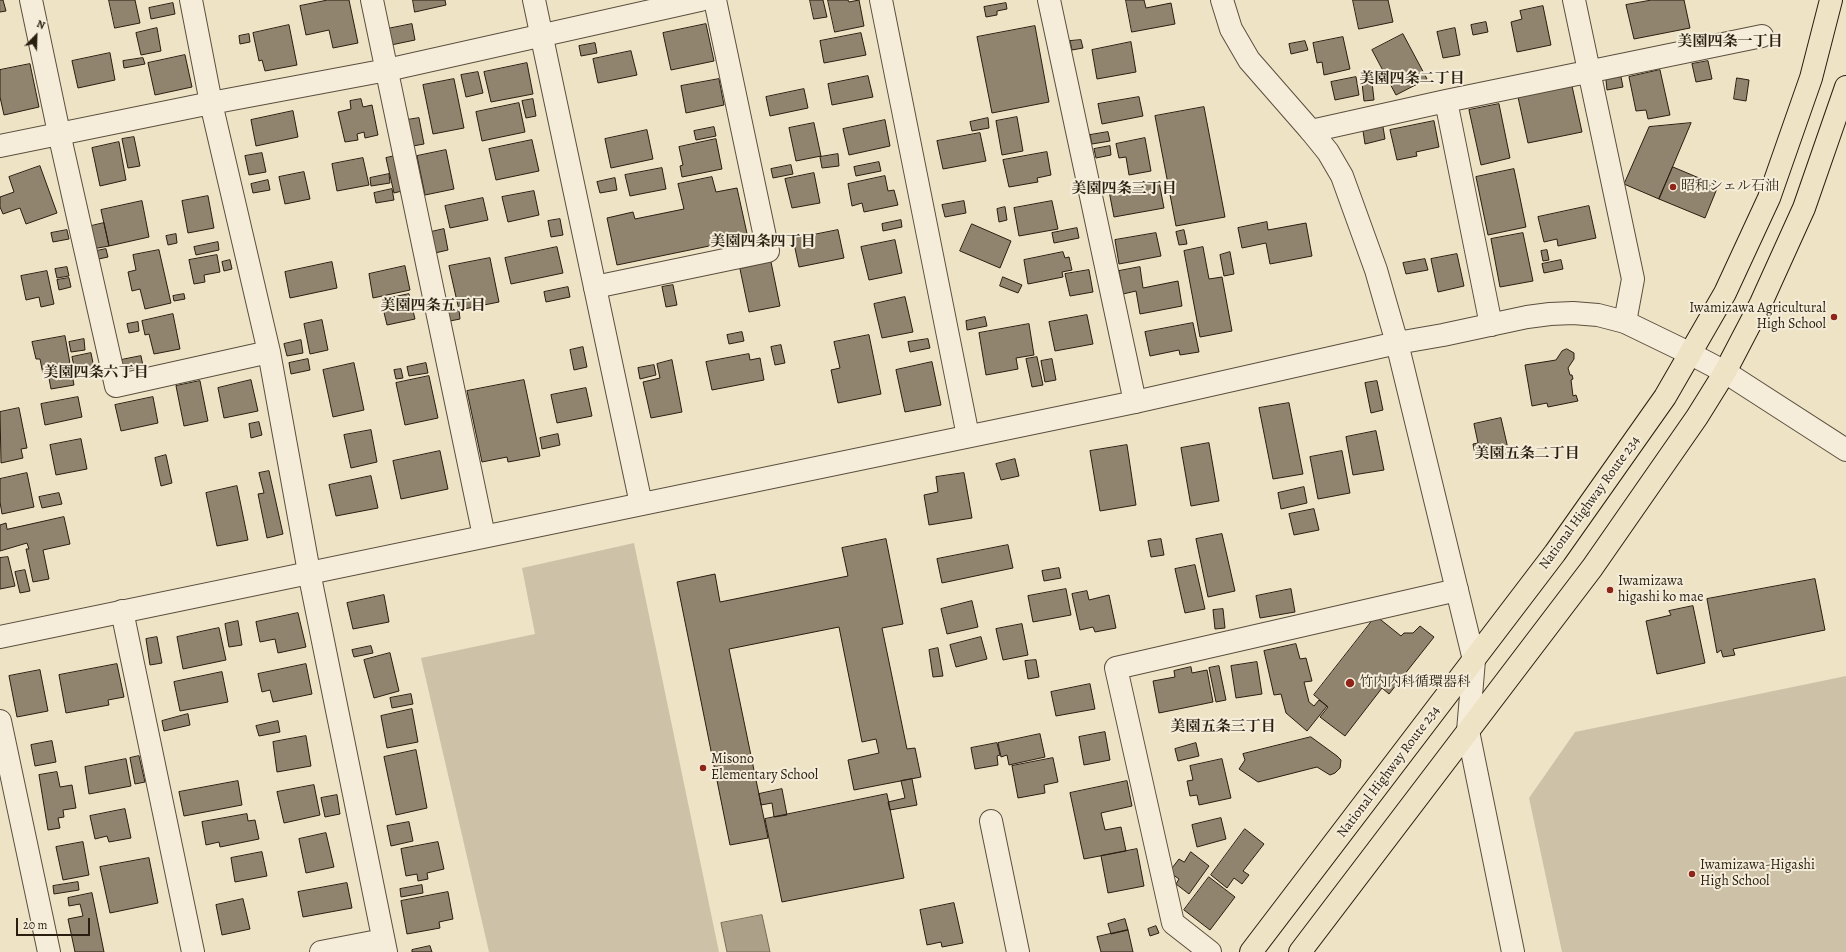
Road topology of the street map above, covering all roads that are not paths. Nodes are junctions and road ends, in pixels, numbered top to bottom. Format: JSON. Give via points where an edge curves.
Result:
{"nodes":[{"id":1,"x":31,"y":0,"type":"edge"},
{"id":2,"x":191,"y":0,"type":"edge"},
{"id":3,"x":372,"y":0,"type":"edge"},
{"id":4,"x":534,"y":0,"type":"edge"},
{"id":5,"x":700,"y":0,"type":"edge"},
{"id":6,"x":714,"y":0,"type":"edge"},
{"id":7,"x":881,"y":0,"type":"edge"},
{"id":8,"x":1049,"y":0,"type":"edge"},
{"id":9,"x":1222,"y":0,"type":"edge"},
{"id":10,"x":1574,"y":0,"type":"edge"},
{"id":11,"x":1830,"y":0,"type":"edge"},
{"id":12,"x":1762,"y":36,"type":"dead end"},
{"id":13,"x":541,"y":37,"type":"junction"},
{"id":14,"x":387,"y":70,"type":"junction"},
{"id":15,"x":1589,"y":72,"type":"junction"},
{"id":16,"x":1846,"y":86,"type":"edge"},
{"id":17,"x":1446,"y":101,"type":"junction"},
{"id":18,"x":211,"y":103,"type":"junction"},
{"id":19,"x":1311,"y":131,"type":"junction"},
{"id":20,"x":59,"y":133,"type":"junction"},
{"id":21,"x":0,"y":146,"type":"edge"},
{"id":22,"x":595,"y":287,"type":"junction"},
{"id":23,"x":1624,"y":322,"type":"junction"},
{"id":24,"x":1491,"y":325,"type":"junction"},
{"id":25,"x":1397,"y":343,"type":"junction"},
{"id":26,"x":269,"y":352,"type":"junction"},
{"id":27,"x":1691,"y":354,"type":"junction"},
{"id":28,"x":1725,"y":372,"type":"junction"},
{"id":29,"x":1135,"y":402,"type":"junction"},
{"id":30,"x":968,"y":436,"type":"junction"},
{"id":31,"x":1846,"y":450,"type":"edge"},
{"id":32,"x":641,"y":504,"type":"junction"},
{"id":33,"x":484,"y":536,"type":"junction"},
{"id":34,"x":309,"y":572,"type":"junction"},
{"id":35,"x":1457,"y":590,"type":"junction"},
{"id":36,"x":122,"y":612,"type":"junction"},
{"id":37,"x":0,"y":637,"type":"edge"},
{"id":38,"x":1474,"y":660,"type":"junction"},
{"id":39,"x":0,"y":721,"type":"edge"},
{"id":40,"x":1468,"y":731,"type":"junction"},
{"id":41,"x":991,"y":821,"type":"dead end"},
{"id":42,"x":385,"y":946,"type":"edge"},
{"id":43,"x":49,"y":952,"type":"edge"},
{"id":44,"x":193,"y":952,"type":"edge"},
{"id":45,"x":321,"y":952,"type":"edge"},
{"id":46,"x":1018,"y":952,"type":"edge"},
{"id":47,"x":1210,"y":952,"type":"edge"},
{"id":48,"x":1251,"y":952,"type":"edge"},
{"id":49,"x":1300,"y":952,"type":"edge"},
{"id":50,"x":1513,"y":952,"type":"edge"}],
"edges":[{"from":1,"to":20,"type":"street"},
{"from":2,"to":18,"type":"street"},
{"from":3,"to":14,"type":"street"},
{"from":4,"to":13,"type":"street"},
{"from":5,"to":13,"type":"street"},
{"from":6,"to":22,"type":"street","via":[[768,251]]},
{"from":7,"to":30,"type":"street"},
{"from":8,"to":29,"type":"street"},
{"from":9,"to":19,"type":"street","via":[[1231,29],[1249,60]]},
{"from":10,"to":15,"type":"street"},
{"from":11,"to":27,"type":"highway","name":"National Highway Route 234","via":[[1811,78],[1769,198],[1725,293]]},
{"from":12,"to":15,"type":"street"},
{"from":13,"to":14,"type":"street"},
{"from":13,"to":22,"type":"street"},
{"from":14,"to":18,"type":"street"},
{"from":14,"to":33,"type":"street"},
{"from":15,"to":17,"type":"street"},
{"from":15,"to":23,"type":"street","via":[[1633,279]]},
{"from":16,"to":28,"type":"highway","via":[[1804,208],[1761,303]]},
{"from":17,"to":19,"type":"street"},
{"from":17,"to":24,"type":"street"},
{"from":18,"to":20,"type":"street"},
{"from":18,"to":26,"type":"street"},
{"from":19,"to":25,"type":"street","via":[[1328,152],[1342,176],[1376,270]]},
{"from":20,"to":21,"type":"street"},
{"from":20,"to":26,"type":"street","via":[[116,386]]},
{"from":22,"to":32,"type":"street"},
{"from":23,"to":24,"type":"street","via":[[1598,315],[1573,313],[1527,317]]},
{"from":23,"to":27,"type":"street"},
{"from":24,"to":25,"type":"street"},
{"from":25,"to":29,"type":"street"},
{"from":25,"to":35,"type":"street"},
{"from":26,"to":34,"type":"street"},
{"from":27,"to":28,"type":"street"},
{"from":27,"to":38,"type":"highway","name":"National Highway Route 234","via":[[1615,470]]},
{"from":28,"to":31,"type":"street"},
{"from":28,"to":40,"type":"highway","via":[[1698,417],[1592,568]]},
{"from":29,"to":30,"type":"street"},
{"from":30,"to":32,"type":"street"},
{"from":32,"to":33,"type":"street"},
{"from":33,"to":34,"type":"street"},
{"from":34,"to":36,"type":"street"},
{"from":34,"to":42,"type":"street"},
{"from":35,"to":38,"type":"street"},
{"from":35,"to":47,"type":"street","via":[[1116,668],[1173,923]]},
{"from":36,"to":37,"type":"street"},
{"from":36,"to":44,"type":"street"},
{"from":38,"to":40,"type":"street"},
{"from":38,"to":48,"type":"highway","name":"National Highway Route 234"},
{"from":39,"to":43,"type":"street"},
{"from":40,"to":49,"type":"highway"},
{"from":40,"to":50,"type":"street"},
{"from":41,"to":46,"type":"street"},
{"from":42,"to":45,"type":"street"}]}
